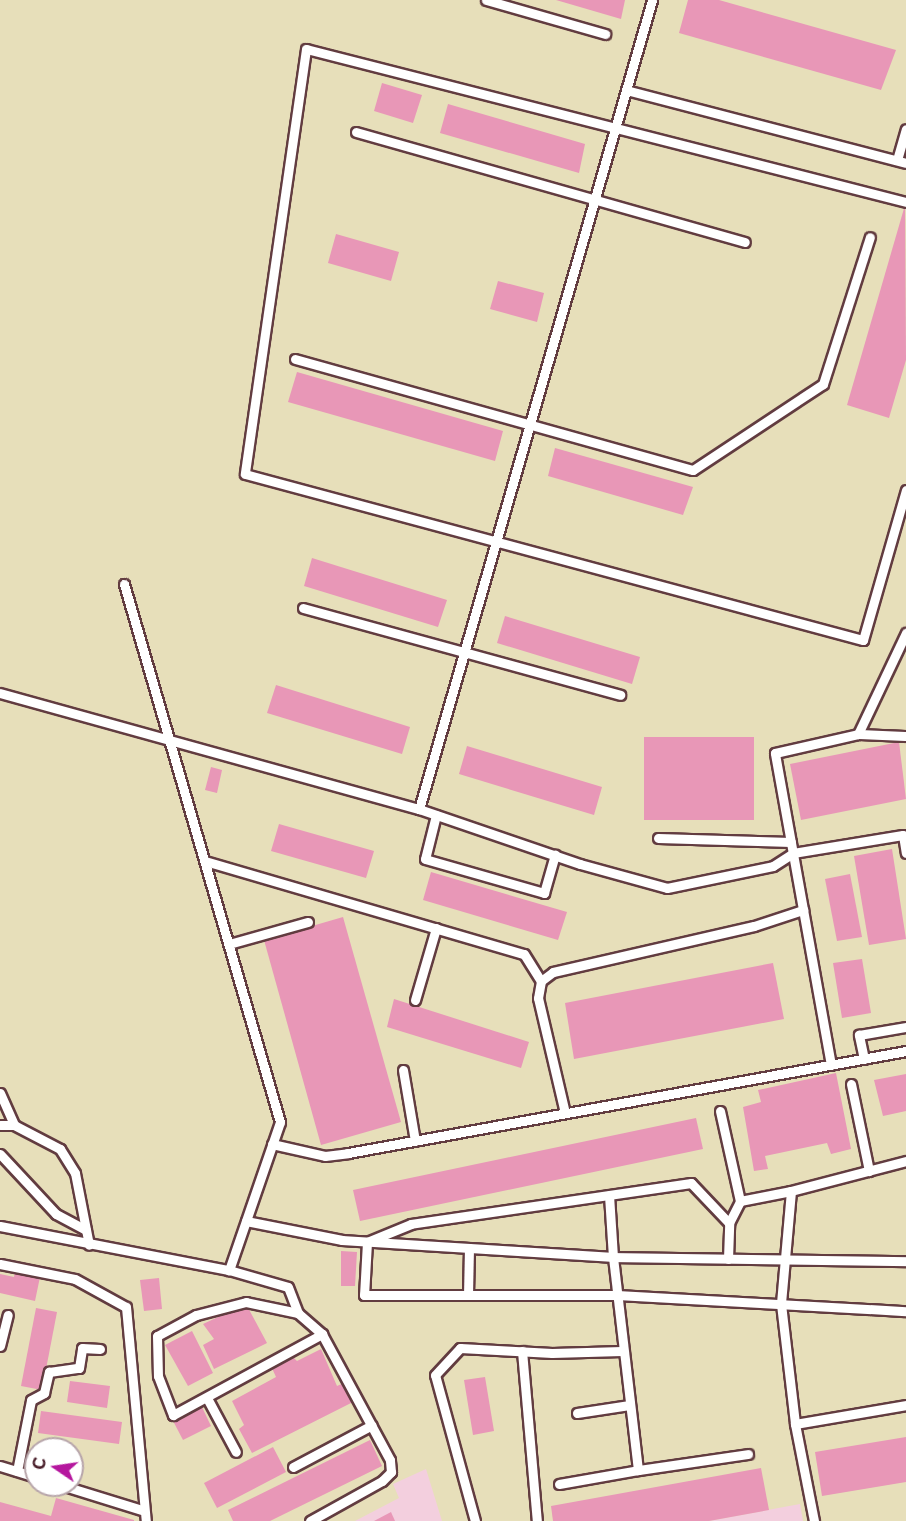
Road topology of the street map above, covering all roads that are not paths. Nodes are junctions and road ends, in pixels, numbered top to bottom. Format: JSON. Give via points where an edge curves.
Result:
{"nodes":[{"id":1,"x":486,"y":0,"type":"edge"},
{"id":2,"x":652,"y":0,"type":"edge"},
{"id":3,"x":605,"y":34,"type":"dead end"},
{"id":4,"x":626,"y":90,"type":"junction"},
{"id":5,"x":615,"y":128,"type":"junction"},
{"id":6,"x":906,"y":129,"type":"edge"},
{"id":7,"x":356,"y":132,"type":"dead end"},
{"id":8,"x":902,"y":161,"type":"edge"},
{"id":9,"x":595,"y":200,"type":"junction"},
{"id":10,"x":906,"y":202,"type":"edge"},
{"id":11,"x":870,"y":237,"type":"dead end"},
{"id":12,"x":745,"y":242,"type":"dead end"},
{"id":13,"x":295,"y":359,"type":"dead end"},
{"id":14,"x":529,"y":427,"type":"junction"},
{"id":15,"x":906,"y":490,"type":"edge"},
{"id":16,"x":495,"y":539,"type":"junction"},
{"id":17,"x":124,"y":584,"type":"dead end"},
{"id":18,"x":303,"y":608,"type":"dead end"},
{"id":19,"x":906,"y":633,"type":"edge"},
{"id":20,"x":464,"y":652,"type":"junction"},
{"id":21,"x":0,"y":693,"type":"edge"},
{"id":22,"x":620,"y":695,"type":"dead end"},
{"id":23,"x":858,"y":734,"type":"junction"},
{"id":24,"x":906,"y":736,"type":"edge"},
{"id":25,"x":170,"y":741,"type":"junction"},
{"id":26,"x":419,"y":809,"type":"junction"},
{"id":27,"x":436,"y":815,"type":"junction"},
{"id":28,"x":658,"y":838,"type":"dead end"},
{"id":29,"x":791,"y":842,"type":"junction"},
{"id":30,"x":793,"y":853,"type":"junction"},
{"id":31,"x":906,"y":853,"type":"edge"},
{"id":32,"x":555,"y":855,"type":"junction"},
{"id":33,"x":204,"y":861,"type":"junction"},
{"id":34,"x":803,"y":910,"type":"junction"},
{"id":35,"x":308,"y":922,"type":"dead end"},
{"id":36,"x":436,"y":928,"type":"junction"},
{"id":37,"x":229,"y":944,"type":"junction"},
{"id":38,"x":541,"y":981,"type":"junction"},
{"id":39,"x":415,"y":1000,"type":"dead end"},
{"id":40,"x":906,"y":1027,"type":"edge"},
{"id":41,"x":906,"y":1051,"type":"edge"},
{"id":42,"x":864,"y":1059,"type":"junction"},
{"id":43,"x":831,"y":1065,"type":"junction"},
{"id":44,"x":403,"y":1070,"type":"dead end"},
{"id":45,"x":852,"y":1084,"type":"dead end"},
{"id":46,"x":0,"y":1093,"type":"edge"},
{"id":47,"x":720,"y":1111,"type":"dead end"},
{"id":48,"x":565,"y":1113,"type":"junction"},
{"id":49,"x":0,"y":1125,"type":"edge"},
{"id":50,"x":14,"y":1125,"type":"junction"},
{"id":51,"x":415,"y":1141,"type":"junction"},
{"id":52,"x":272,"y":1144,"type":"junction"},
{"id":53,"x":0,"y":1154,"type":"edge"},
{"id":54,"x":906,"y":1161,"type":"edge"},
{"id":55,"x":869,"y":1171,"type":"junction"},
{"id":56,"x":791,"y":1191,"type":"junction"},
{"id":57,"x":609,"y":1195,"type":"junction"},
{"id":58,"x":740,"y":1201,"type":"junction"},
{"id":59,"x":246,"y":1221,"type":"junction"},
{"id":60,"x":729,"y":1223,"type":"junction"},
{"id":61,"x":0,"y":1226,"type":"edge"},
{"id":62,"x":86,"y":1230,"type":"junction"},
{"id":63,"x":367,"y":1242,"type":"junction"},
{"id":64,"x":89,"y":1245,"type":"junction"},
{"id":65,"x":469,"y":1248,"type":"junction"},
{"id":66,"x":613,"y":1257,"type":"junction"},
{"id":67,"x":728,"y":1259,"type":"junction"},
{"id":68,"x":783,"y":1259,"type":"junction"},
{"id":69,"x":906,"y":1261,"type":"edge"},
{"id":70,"x":0,"y":1264,"type":"edge"},
{"id":71,"x":229,"y":1270,"type":"junction"},
{"id":72,"x":468,"y":1295,"type":"junction"},
{"id":73,"x":617,"y":1295,"type":"junction"},
{"id":74,"x":781,"y":1304,"type":"junction"},
{"id":75,"x":906,"y":1311,"type":"edge"},
{"id":76,"x":298,"y":1313,"type":"junction"},
{"id":77,"x":8,"y":1315,"type":"dead end"},
{"id":78,"x":322,"y":1334,"type":"junction"},
{"id":79,"x":0,"y":1346,"type":"edge"},
{"id":80,"x":100,"y":1349,"type":"dead end"},
{"id":81,"x":522,"y":1351,"type":"junction"},
{"id":82,"x":622,"y":1351,"type":"junction"},
{"id":83,"x":207,"y":1398,"type":"junction"},
{"id":84,"x":629,"y":1405,"type":"junction"},
{"id":85,"x":906,"y":1405,"type":"edge"},
{"id":86,"x":577,"y":1413,"type":"dead end"},
{"id":87,"x":795,"y":1424,"type":"junction"},
{"id":88,"x":372,"y":1425,"type":"junction"},
{"id":89,"x":236,"y":1452,"type":"dead end"},
{"id":90,"x":748,"y":1454,"type":"dead end"},
{"id":91,"x":0,"y":1466,"type":"edge"},
{"id":92,"x":293,"y":1467,"type":"dead end"},
{"id":93,"x":638,"y":1470,"type":"junction"},
{"id":94,"x":17,"y":1471,"type":"junction"},
{"id":95,"x":24,"y":1473,"type":"edge"},
{"id":96,"x":560,"y":1484,"type":"dead end"},
{"id":97,"x":84,"y":1492,"type":"edge"},
{"id":98,"x":142,"y":1510,"type":"junction"},
{"id":99,"x":146,"y":1521,"type":"edge"},
{"id":100,"x":310,"y":1521,"type":"edge"},
{"id":101,"x":475,"y":1521,"type":"edge"},
{"id":102,"x":537,"y":1521,"type":"edge"},
{"id":103,"x":814,"y":1521,"type":"edge"}],
"edges":[{"from":1,"to":3,"type":"lane"},
{"from":2,"to":4,"type":"lane"},
{"from":4,"to":5,"type":"lane"},
{"from":4,"to":8,"type":"lane"},
{"from":5,"to":9,"type":"lane"},
{"from":5,"to":10,"type":"lane"},
{"from":5,"to":16,"type":"lane","via":[[306,49],[245,474]]},
{"from":6,"to":8,"type":"lane"},
{"from":7,"to":9,"type":"lane"},
{"from":9,"to":12,"type":"lane"},
{"from":9,"to":14,"type":"lane"},
{"from":11,"to":14,"type":"lane","via":[[823,384],[693,470]]},
{"from":13,"to":14,"type":"lane"},
{"from":14,"to":16,"type":"lane"},
{"from":15,"to":16,"type":"lane","via":[[862,640]]},
{"from":16,"to":20,"type":"lane"},
{"from":17,"to":25,"type":"lane"},
{"from":18,"to":20,"type":"lane"},
{"from":19,"to":23,"type":"lane"},
{"from":20,"to":22,"type":"lane"},
{"from":20,"to":26,"type":"lane"},
{"from":21,"to":25,"type":"lane"},
{"from":23,"to":24,"type":"lane"},
{"from":23,"to":29,"type":"lane","via":[[775,753]]},
{"from":25,"to":26,"type":"lane"},
{"from":25,"to":33,"type":"lane"},
{"from":26,"to":27,"type":"lane"},
{"from":27,"to":32,"type":"lane"},
{"from":27,"to":32,"type":"lane","via":[[424,859],[544,893]]},
{"from":28,"to":29,"type":"lane"},
{"from":29,"to":30,"type":"lane"},
{"from":30,"to":31,"type":"lane","via":[[903,836]]},
{"from":30,"to":32,"type":"lane","via":[[773,867],[667,888]]},
{"from":30,"to":34,"type":"lane"},
{"from":33,"to":36,"type":"lane"},
{"from":33,"to":37,"type":"lane"},
{"from":34,"to":38,"type":"lane","via":[[552,972]]},
{"from":34,"to":43,"type":"lane"},
{"from":35,"to":37,"type":"lane"},
{"from":36,"to":38,"type":"lane","via":[[524,954]]},
{"from":36,"to":39,"type":"lane"},
{"from":37,"to":52,"type":"lane","via":[[280,1122]]},
{"from":38,"to":48,"type":"lane","via":[[538,998]]},
{"from":40,"to":42,"type":"lane","via":[[859,1035]]},
{"from":41,"to":42,"type":"lane"},
{"from":42,"to":43,"type":"lane"},
{"from":43,"to":48,"type":"lane"},
{"from":44,"to":51,"type":"lane"},
{"from":45,"to":55,"type":"lane"},
{"from":46,"to":50,"type":"lane"},
{"from":47,"to":58,"type":"lane"},
{"from":48,"to":51,"type":"lane"},
{"from":49,"to":50,"type":"lane"},
{"from":50,"to":62,"type":"lane","via":[[60,1149],[75,1173]]},
{"from":51,"to":52,"type":"lane","via":[[325,1156]]},
{"from":52,"to":59,"type":"lane"},
{"from":53,"to":62,"type":"lane","via":[[56,1214]]},
{"from":54,"to":55,"type":"lane"},
{"from":55,"to":56,"type":"lane"},
{"from":56,"to":58,"type":"lane"},
{"from":56,"to":68,"type":"lane"},
{"from":57,"to":60,"type":"lane","via":[[692,1183]]},
{"from":57,"to":63,"type":"lane","via":[[411,1224]]},
{"from":57,"to":66,"type":"lane"},
{"from":58,"to":60,"type":"lane"},
{"from":59,"to":63,"type":"lane"},
{"from":59,"to":71,"type":"lane"},
{"from":60,"to":67,"type":"lane"},
{"from":61,"to":64,"type":"lane"},
{"from":62,"to":64,"type":"lane"},
{"from":63,"to":65,"type":"lane"},
{"from":63,"to":72,"type":"lane","via":[[364,1295]]},
{"from":64,"to":71,"type":"lane"},
{"from":65,"to":66,"type":"lane"},
{"from":65,"to":72,"type":"lane"},
{"from":66,"to":67,"type":"lane"},
{"from":66,"to":73,"type":"lane"},
{"from":67,"to":68,"type":"lane"},
{"from":68,"to":69,"type":"lane"},
{"from":68,"to":74,"type":"lane"},
{"from":70,"to":98,"type":"lane","via":[[75,1279],[126,1307]]},
{"from":71,"to":76,"type":"lane","via":[[288,1287]]},
{"from":72,"to":73,"type":"lane"},
{"from":73,"to":74,"type":"lane"},
{"from":73,"to":82,"type":"lane"},
{"from":74,"to":75,"type":"lane"},
{"from":74,"to":87,"type":"lane"},
{"from":76,"to":78,"type":"lane"},
{"from":76,"to":83,"type":"lane","via":[[246,1302],[196,1315],[157,1336],[158,1376],[173,1415]]},
{"from":77,"to":79,"type":"lane"},
{"from":78,"to":83,"type":"lane"},
{"from":78,"to":88,"type":"lane"},
{"from":80,"to":94,"type":"lane","via":[[82,1348],[79,1368],[49,1372],[44,1393],[31,1400]]},
{"from":81,"to":82,"type":"lane"},
{"from":81,"to":101,"type":"lane","via":[[460,1348],[435,1375]]},
{"from":81,"to":102,"type":"lane"},
{"from":82,"to":84,"type":"lane"},
{"from":83,"to":89,"type":"lane"},
{"from":84,"to":86,"type":"lane"},
{"from":84,"to":93,"type":"lane"},
{"from":85,"to":87,"type":"lane"},
{"from":87,"to":103,"type":"lane"},
{"from":88,"to":92,"type":"lane"},
{"from":88,"to":100,"type":"lane","via":[[390,1460],[391,1472],[382,1481]]},
{"from":90,"to":93,"type":"lane"},
{"from":91,"to":94,"type":"lane"},
{"from":93,"to":96,"type":"lane"},
{"from":94,"to":95,"type":"lane"},
{"from":97,"to":98,"type":"lane"},
{"from":98,"to":99,"type":"lane"}]}
